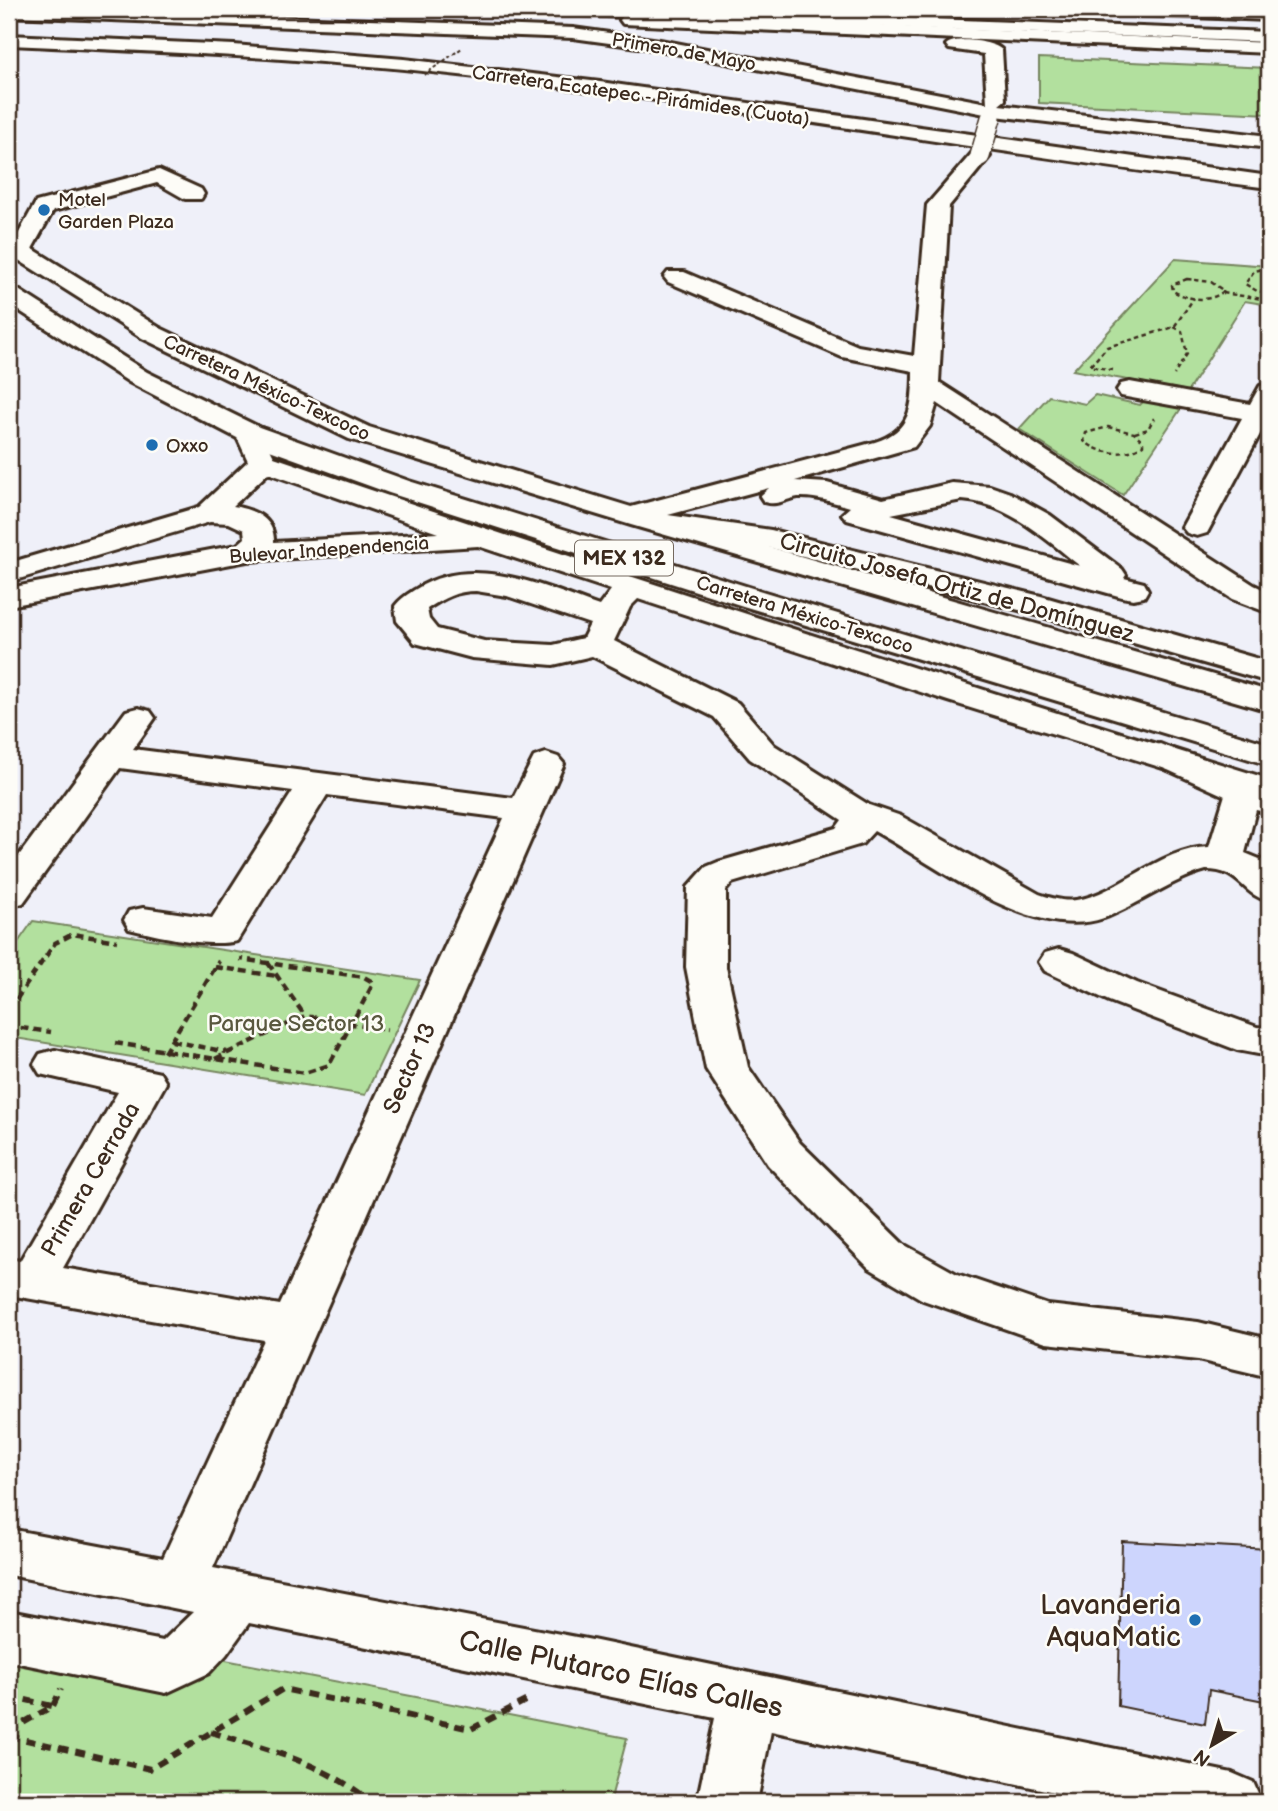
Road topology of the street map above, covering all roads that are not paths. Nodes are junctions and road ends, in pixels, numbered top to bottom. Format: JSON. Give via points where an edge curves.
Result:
{"nodes":[{"id":1,"x":286,"y":9,"type":"edge"},
{"id":2,"x":365,"y":9,"type":"edge"},
{"id":3,"x":555,"y":9,"type":"edge"},
{"id":4,"x":1115,"y":9,"type":"edge"},
{"id":5,"x":1205,"y":10,"type":"edge"},
{"id":6,"x":9,"y":11,"type":"edge"},
{"id":7,"x":787,"y":13,"type":"edge"},
{"id":8,"x":817,"y":14,"type":"edge"},
{"id":9,"x":1269,"y":15,"type":"edge"},
{"id":10,"x":9,"y":26,"type":"edge"},
{"id":11,"x":1269,"y":37,"type":"edge"},
{"id":12,"x":1013,"y":38,"type":"junction"},
{"id":13,"x":618,"y":39,"type":"junction"},
{"id":14,"x":9,"y":40,"type":"edge"},
{"id":15,"x":1269,"y":48,"type":"edge"},
{"id":16,"x":1269,"y":142,"type":"edge"},
{"id":17,"x":1269,"y":166,"type":"edge"},
{"id":18,"x":1269,"y":182,"type":"edge"},
{"id":19,"x":167,"y":200,"type":"dead end"},
{"id":20,"x":24,"y":235,"type":"edge"},
{"id":21,"x":676,"y":277,"type":"dead end"},
{"id":22,"x":9,"y":294,"type":"edge"},
{"id":23,"x":927,"y":376,"type":"junction"},
{"id":24,"x":1123,"y":380,"type":"road end"},
{"id":25,"x":1266,"y":407,"type":"edge"},
{"id":26,"x":249,"y":433,"type":"junction"},
{"id":27,"x":263,"y":463,"type":"junction"},
{"id":28,"x":882,"y":508,"type":"junction"},
{"id":29,"x":209,"y":513,"type":"junction"},
{"id":30,"x":635,"y":518,"type":"junction"},
{"id":31,"x":1197,"y":527,"type":"dead end"},
{"id":32,"x":718,"y":536,"type":"junction"},
{"id":33,"x":485,"y":539,"type":"junction"},
{"id":34,"x":247,"y":552,"type":"junction"},
{"id":35,"x":633,"y":587,"type":"junction"},
{"id":36,"x":11,"y":592,"type":"edge"},
{"id":37,"x":1269,"y":604,"type":"edge"},
{"id":38,"x":602,"y":632,"type":"junction"},
{"id":39,"x":1269,"y":672,"type":"edge"},
{"id":40,"x":1269,"y":701,"type":"edge"},
{"id":41,"x":138,"y":718,"type":"dead end"},
{"id":42,"x":1269,"y":755,"type":"edge"},
{"id":43,"x":110,"y":756,"type":"junction"},
{"id":44,"x":546,"y":764,"type":"dead end"},
{"id":45,"x":316,"y":783,"type":"junction"},
{"id":46,"x":1261,"y":794,"type":"edge"},
{"id":47,"x":526,"y":810,"type":"junction"},
{"id":48,"x":856,"y":813,"type":"junction"},
{"id":49,"x":1224,"y":857,"type":"junction"},
{"id":50,"x":1269,"y":890,"type":"edge"},
{"id":51,"x":9,"y":895,"type":"edge"},
{"id":52,"x":135,"y":931,"type":"road end"},
{"id":53,"x":1059,"y":962,"type":"dead end"},
{"id":54,"x":1269,"y":1042,"type":"edge"},
{"id":55,"x":55,"y":1049,"type":"road end"},
{"id":56,"x":20,"y":1279,"type":"edge"},
{"id":57,"x":295,"y":1327,"type":"junction"},
{"id":58,"x":1269,"y":1357,"type":"edge"},
{"id":59,"x":9,"y":1552,"type":"edge"},
{"id":60,"x":180,"y":1584,"type":"junction"},
{"id":61,"x":236,"y":1596,"type":"junction"},
{"id":62,"x":9,"y":1636,"type":"edge"},
{"id":63,"x":748,"y":1699,"type":"junction"},
{"id":64,"x":727,"y":1802,"type":"edge"},
{"id":65,"x":1227,"y":1802,"type":"edge"}],
"edges":[{"from":1,"to":12,"type":"main road"},
{"from":2,"to":12,"type":"main road"},
{"from":3,"to":7,"type":"main road"},
{"from":4,"to":5,"type":"main road"},
{"from":5,"to":9,"type":"main road"},
{"from":6,"to":13,"type":"main road","name":"Primero de Mayo","via":[[573,33]]},
{"from":7,"to":8,"type":"main road"},
{"from":8,"to":11,"type":"main road"},
{"from":10,"to":17,"type":"main road","name":"Carretera Ecatepec - Pirámides (Cuota)","via":[[278,40],[478,58]]},
{"from":12,"to":15,"type":"main road"},
{"from":13,"to":16,"type":"main road","name":"Primero de Mayo","via":[[995,110]]},
{"from":13,"to":23,"type":"main road","bridge":true,"via":[[688,33],[993,50],[994,110],[980,156],[938,205]]},
{"from":14,"to":18,"type":"main road","name":"Carretera Ecatepec - Pirámides (Cuota)","via":[[234,50],[404,64]]},
{"from":19,"to":20,"type":"main road","via":[[193,194],[159,176],[44,207]]},
{"from":20,"to":30,"type":"main road","name":"Carretera México-Texcoco","number":"MEX 132","via":[[151,333],[359,433]]},
{"from":21,"to":23,"type":"main road","via":[[851,352]]},
{"from":22,"to":26,"type":"main road","name":"Carretera México-Texcoco","number":"MEX 132","via":[[138,377]]},
{"from":23,"to":30,"type":"main road","via":[[915,429],[907,440]]},
{"from":23,"to":37,"type":"main road","via":[[1243,592]]},
{"from":24,"to":25,"type":"main road"},
{"from":25,"to":31,"type":"main road"},
{"from":26,"to":27,"type":"main road"},
{"from":26,"to":42,"type":"main road","name":"Carretera México-Texcoco","number":"MEX 132","via":[[412,492]]},
{"from":27,"to":29,"type":"main road","name":"Bulevar Independencia"},
{"from":27,"to":33,"type":"main road"},
{"from":28,"to":28,"type":"main road","via":[[857,514],[1133,590],[1008,500],[987,493],[963,491]]},
{"from":28,"to":32,"type":"main road","via":[[793,487]]},
{"from":29,"to":34,"type":"main road","via":[[235,515],[258,526],[260,540]]},
{"from":29,"to":36,"type":"main road","name":"Bulevar Independencia"},
{"from":30,"to":32,"type":"main road","name":"Circuito Josefa Ortiz de Domínguez"},
{"from":32,"to":39,"type":"main road","name":"Circuito Josefa Ortiz de Domínguez","via":[[771,538],[1030,603]]},
{"from":32,"to":40,"type":"main road","name":"Carretera México-Texcoco"},
{"from":33,"to":34,"type":"main road","name":"Bulevar Independencia"},
{"from":33,"to":35,"type":"main road"},
{"from":34,"to":36,"type":"main road","name":"Bulevar Independencia"},
{"from":35,"to":38,"type":"main road","via":[[616,603]]},
{"from":35,"to":46,"type":"main road","via":[[1160,754]]},
{"from":38,"to":38,"type":"main road","via":[[553,655],[483,651],[426,636],[413,621],[411,606],[436,589],[459,582],[486,582]]},
{"from":38,"to":48,"type":"main road","via":[[726,710],[762,752]]},
{"from":41,"to":43,"type":"main road"},
{"from":43,"to":45,"type":"main road"},
{"from":43,"to":51,"type":"main road"},
{"from":44,"to":47,"type":"main road","name":"Sector 13"},
{"from":45,"to":47,"type":"main road"},
{"from":45,"to":52,"type":"main road","via":[[220,951]]},
{"from":46,"to":49,"type":"main road"},
{"from":47,"to":57,"type":"main road","name":"Sector 13"},
{"from":48,"to":49,"type":"main road","via":[[888,824],[1046,910],[1087,911],[1192,860]]},
{"from":48,"to":58,"type":"main road","via":[[862,823],[849,836],[731,870],[708,887],[706,967],[727,1069],[784,1154],[886,1256],[940,1287],[1046,1324],[1198,1340]]},
{"from":49,"to":50,"type":"main road","via":[[1242,862]]},
{"from":53,"to":54,"type":"main road","via":[[1123,992],[1252,1040]]},
{"from":55,"to":56,"type":"main road","name":"Primera Cerrada","via":[[155,1067]]},
{"from":56,"to":57,"type":"main road"},
{"from":57,"to":60,"type":"main road","name":"Sector 13"},
{"from":59,"to":60,"type":"main road","name":"Calle Plutarco Elías Calles"},
{"from":60,"to":61,"type":"main road","name":"Calle Plutarco Elías Calles"},
{"from":61,"to":62,"type":"main road","via":[[197,1650],[166,1667]]},
{"from":61,"to":63,"type":"main road","name":"Calle Plutarco Elías Calles"},
{"from":63,"to":64,"type":"main road"},
{"from":63,"to":65,"type":"main road","name":"Calle Plutarco Elías Calles"}]}
